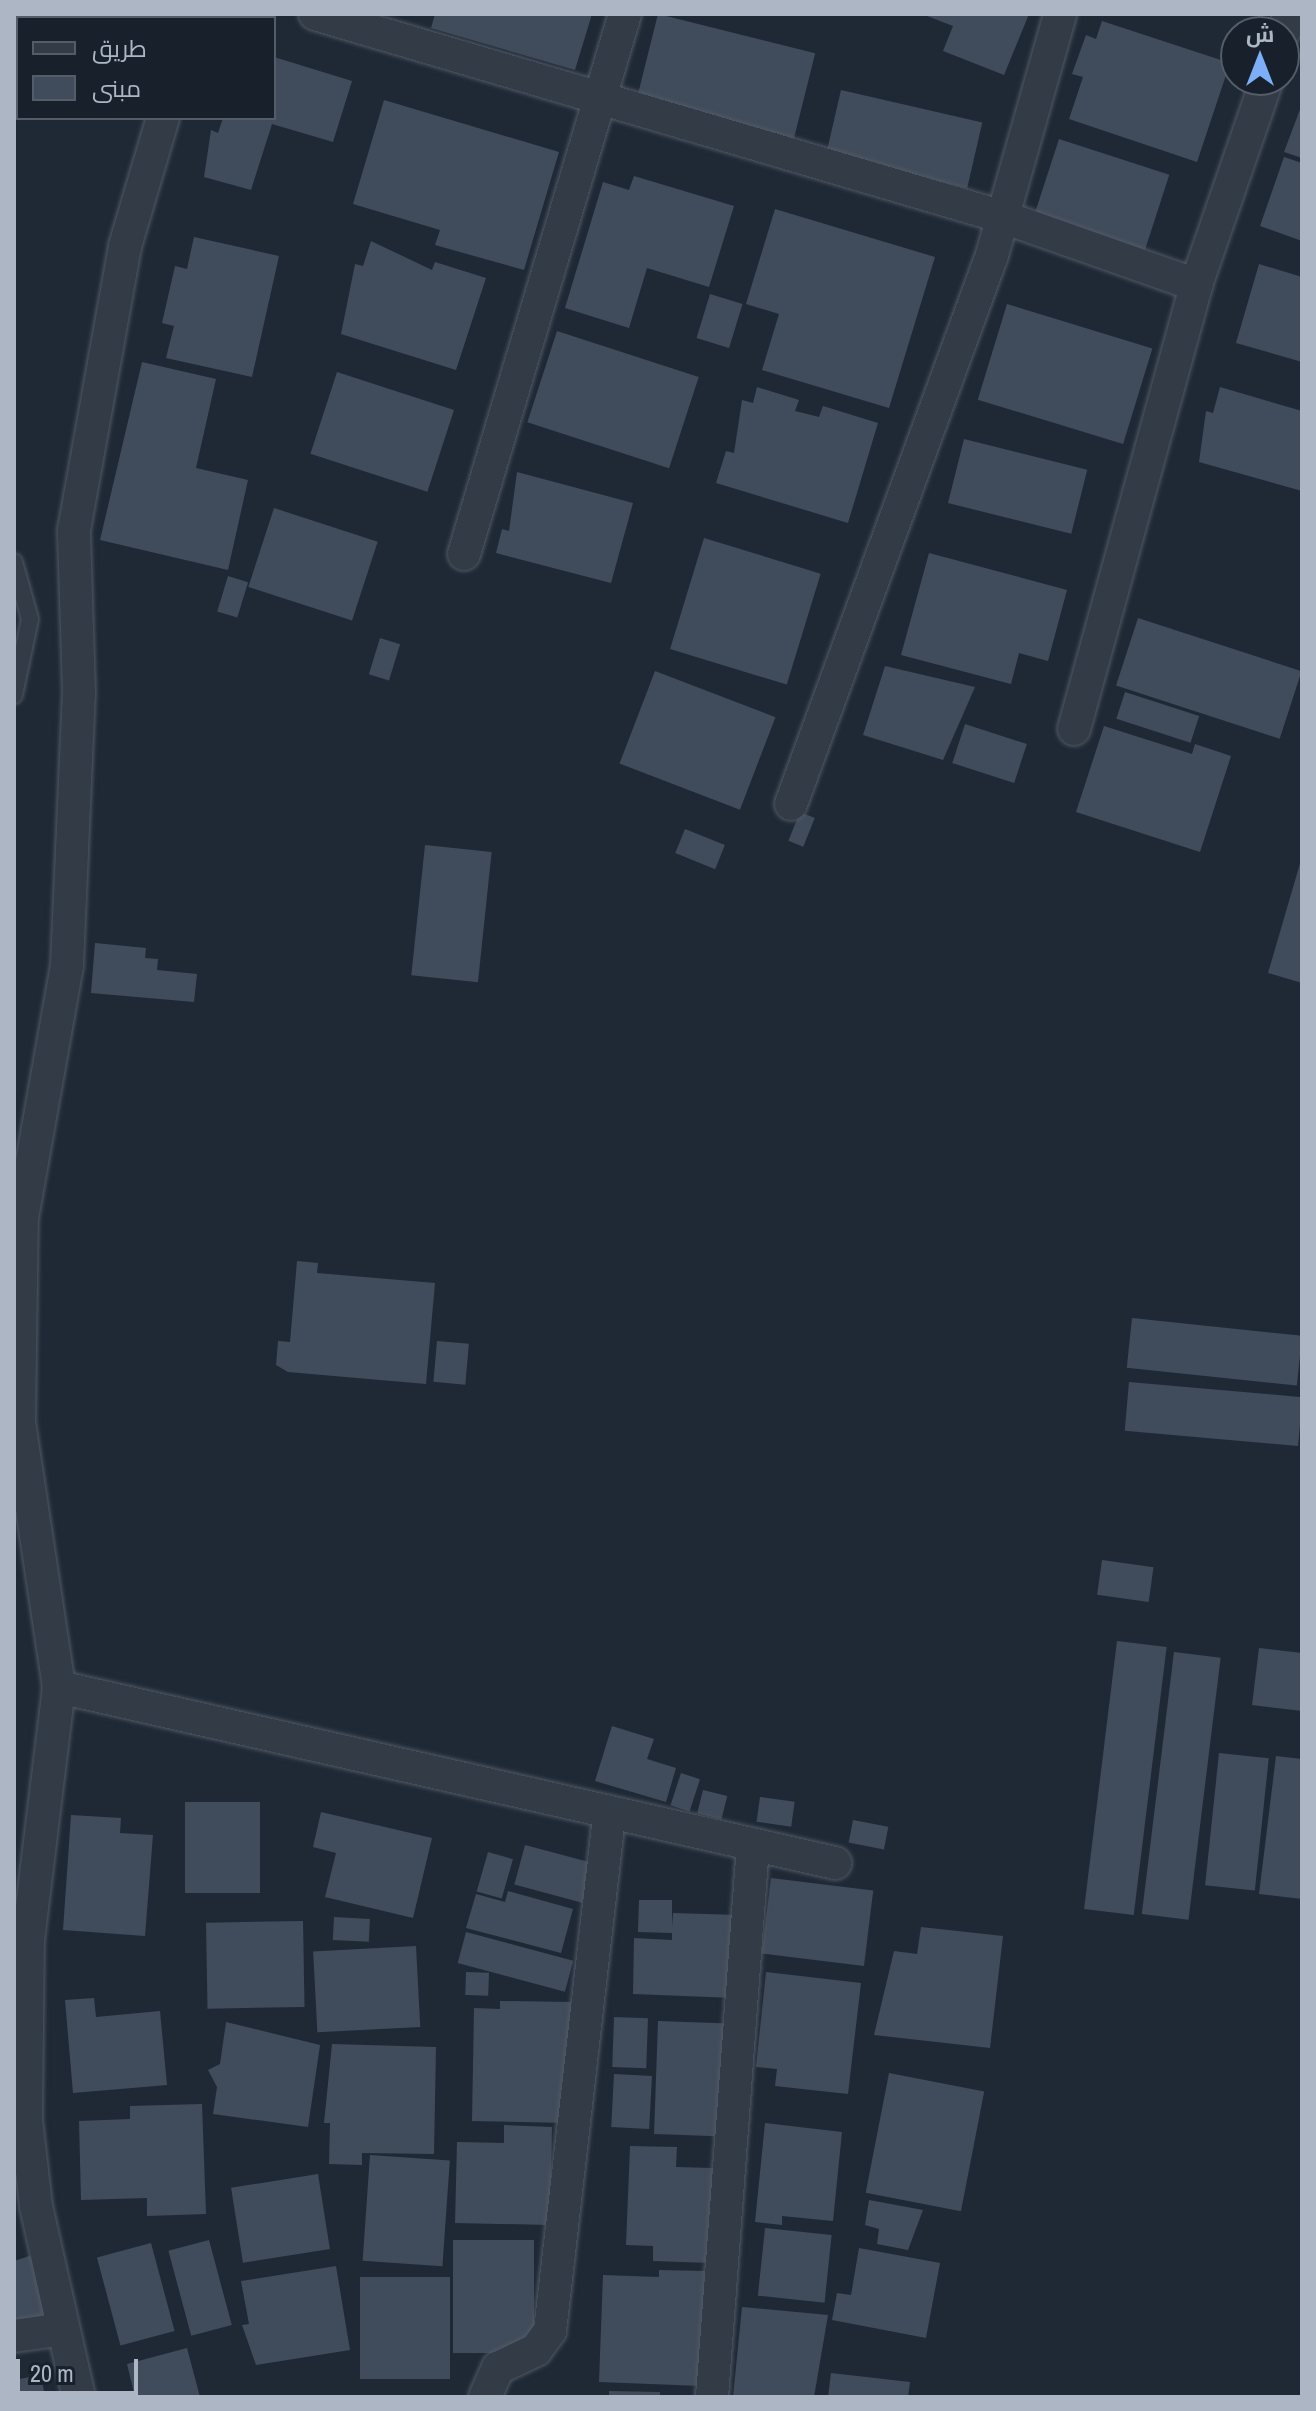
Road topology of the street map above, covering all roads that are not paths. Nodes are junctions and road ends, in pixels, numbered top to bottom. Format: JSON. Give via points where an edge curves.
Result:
{"nodes":[{"id":1,"x":315,"y":14,"type":"edge"},
{"id":2,"x":625,"y":14,"type":"edge"},
{"id":3,"x":1060,"y":14,"type":"edge"},
{"id":4,"x":1261,"y":96,"type":"edge"},
{"id":5,"x":601,"y":102,"type":"junction"},
{"id":6,"x":162,"y":120,"type":"edge"},
{"id":7,"x":1003,"y":217,"type":"junction"},
{"id":8,"x":1196,"y":285,"type":"junction"},
{"id":9,"x":464,"y":554,"type":"dead end"},
{"id":10,"x":14,"y":562,"type":"edge"},
{"id":11,"x":14,"y":695,"type":"edge"},
{"id":12,"x":1074,"y":729,"type":"dead end"},
{"id":13,"x":791,"y":804,"type":"dead end"},
{"id":14,"x":59,"y":1687,"type":"junction"},
{"id":15,"x":609,"y":1817,"type":"junction"},
{"id":16,"x":753,"y":1845,"type":"junction"},
{"id":17,"x":835,"y":1863,"type":"dead end"},
{"id":18,"x":63,"y":2329,"type":"junction"},
{"id":19,"x":14,"y":2336,"type":"edge"},
{"id":20,"x":79,"y":2397,"type":"edge"},
{"id":21,"x":485,"y":2397,"type":"edge"},
{"id":22,"x":712,"y":2397,"type":"edge"}],
"edges":[{"from":1,"to":5,"type":"street"},
{"from":2,"to":5,"type":"street"},
{"from":3,"to":7,"type":"street"},
{"from":4,"to":8,"type":"street"},
{"from":5,"to":7,"type":"street"},
{"from":5,"to":9,"type":"street"},
{"from":6,"to":14,"type":"street","via":[[125,246],[74,530],[79,693],[67,965],[22,1218],[19,1422]]},
{"from":7,"to":8,"type":"street"},
{"from":7,"to":13,"type":"street"},
{"from":8,"to":12,"type":"street"},
{"from":10,"to":11,"type":"lane","via":[[30,619]]},
{"from":14,"to":15,"type":"street"},
{"from":14,"to":18,"type":"street","via":[[28,1940],[26,2119]]},
{"from":15,"to":16,"type":"street"},
{"from":15,"to":21,"type":"street","via":[[550,2331],[536,2350],[498,2368]]},
{"from":16,"to":17,"type":"street"},
{"from":16,"to":22,"type":"street"},
{"from":18,"to":19,"type":"street"},
{"from":18,"to":20,"type":"street"}]}
